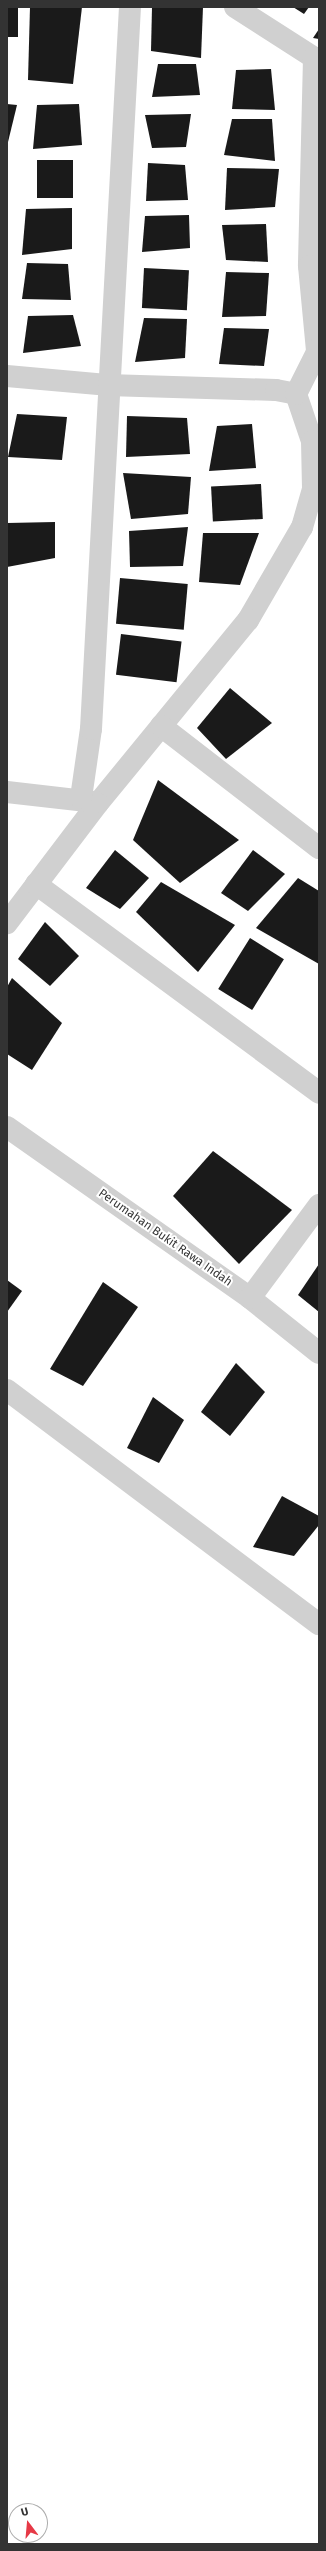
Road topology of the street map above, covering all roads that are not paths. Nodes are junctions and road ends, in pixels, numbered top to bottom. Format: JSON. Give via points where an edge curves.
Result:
{"nodes":[{"id":1,"x":130,"y":7,"type":"edge"},
{"id":2,"x":235,"y":7,"type":"edge"},
{"id":3,"x":316,"y":59,"type":"edge"},
{"id":4,"x":318,"y":350,"type":"edge"},
{"id":5,"x":7,"y":376,"type":"edge"},
{"id":6,"x":107,"y":385,"type":"junction"},
{"id":7,"x":296,"y":394,"type":"junction"},
{"id":8,"x":161,"y":726,"type":"junction"},
{"id":9,"x":7,"y":792,"type":"edge"},
{"id":10,"x":90,"y":800,"type":"junction"},
{"id":11,"x":319,"y":848,"type":"edge"},
{"id":12,"x":36,"y":884,"type":"junction"},
{"id":13,"x":7,"y":923,"type":"edge"},
{"id":14,"x":319,"y":1094,"type":"edge"},
{"id":15,"x":7,"y":1127,"type":"edge"},
{"id":16,"x":319,"y":1205,"type":"edge"},
{"id":17,"x":250,"y":1298,"type":"junction"},
{"id":18,"x":319,"y":1353,"type":"edge"},
{"id":19,"x":7,"y":1390,"type":"edge"},
{"id":20,"x":319,"y":1624,"type":"edge"}],
"edges":[{"from":1,"to":6,"type":"street"},
{"from":2,"to":3,"type":"street"},
{"from":3,"to":4,"type":"street","via":[[309,266]]},
{"from":4,"to":7,"type":"street"},
{"from":5,"to":6,"type":"street"},
{"from":6,"to":7,"type":"street","via":[[276,390]]},
{"from":6,"to":10,"type":"street","via":[[90,729]]},
{"from":7,"to":8,"type":"street","via":[[312,447],[314,489],[302,527],[248,620]]},
{"from":8,"to":10,"type":"street"},
{"from":8,"to":11,"type":"street"},
{"from":9,"to":10,"type":"street"},
{"from":10,"to":12,"type":"street"},
{"from":12,"to":13,"type":"street"},
{"from":12,"to":14,"type":"street"},
{"from":15,"to":17,"type":"street","name":"Perumahan Bukit Rawa Indah"},
{"from":16,"to":17,"type":"street"},
{"from":17,"to":18,"type":"street","name":"Perumahan Bukit Rawa Indah"},
{"from":19,"to":20,"type":"street"}]}
